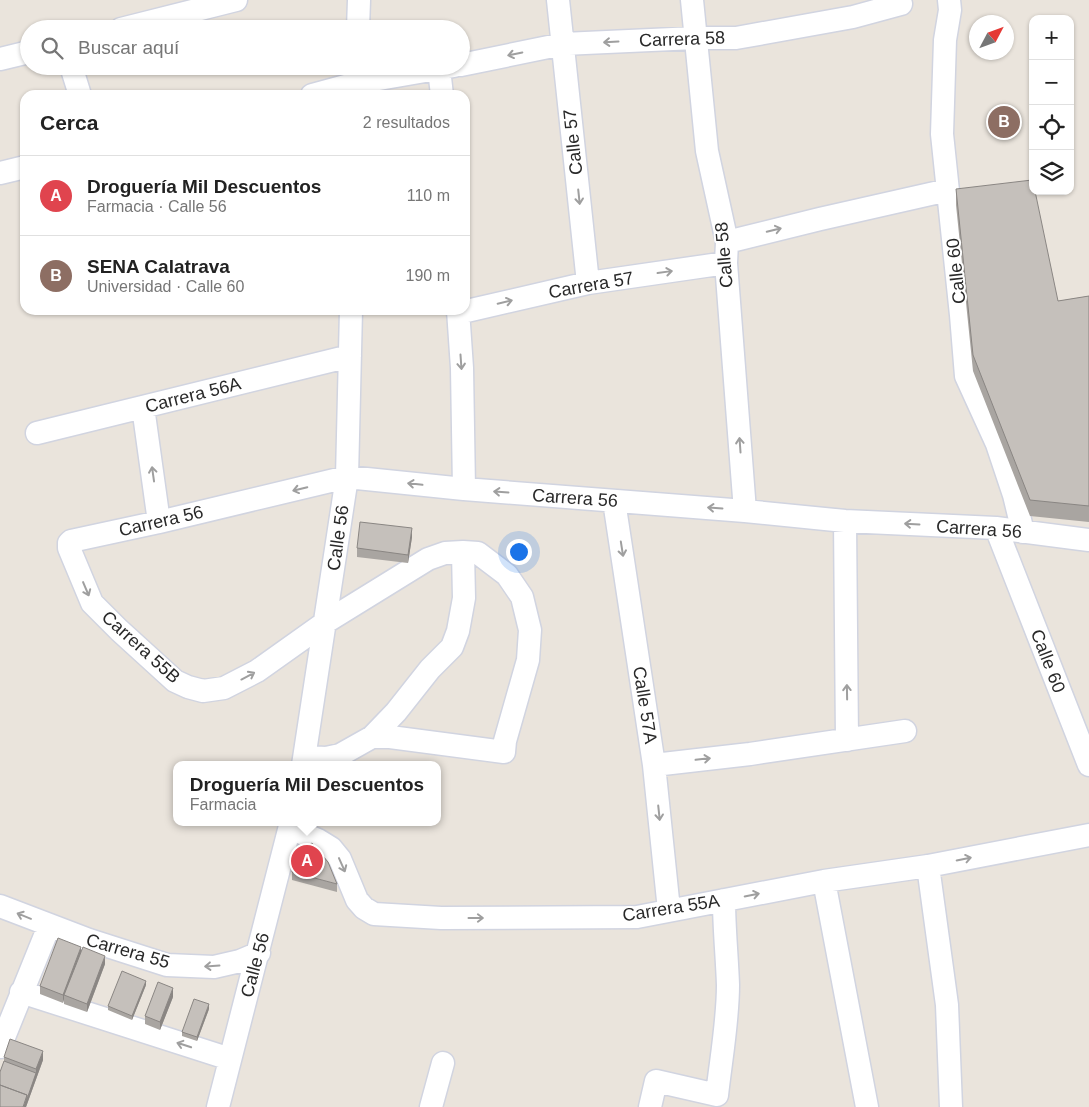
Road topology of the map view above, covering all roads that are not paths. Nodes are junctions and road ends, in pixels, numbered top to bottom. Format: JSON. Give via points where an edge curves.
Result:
{"nodes":[{"id":1,"x":236,"y":0,"type":"edge"},
{"id":2,"x":359,"y":0,"type":"edge"},
{"id":3,"x":558,"y":0,"type":"edge"},
{"id":4,"x":692,"y":0,"type":"edge"},
{"id":5,"x":949,"y":0,"type":"edge"},
{"id":6,"x":900,"y":4,"type":"dead end"},
{"id":7,"x":157,"y":20,"type":"edge"},
{"id":8,"x":358,"y":20,"type":"edge"},
{"id":9,"x":695,"y":38,"type":"junction"},
{"id":10,"x":563,"y":44,"type":"junction"},
{"id":11,"x":20,"y":54,"type":"edge"},
{"id":12,"x":0,"y":59,"type":"edge"},
{"id":13,"x":470,"y":63,"type":"edge"},
{"id":14,"x":74,"y":75,"type":"edge"},
{"id":15,"x":398,"y":75,"type":"edge"},
{"id":16,"x":445,"y":75,"type":"edge"},
{"id":17,"x":356,"y":81,"type":"edge"},
{"id":18,"x":79,"y":90,"type":"edge"},
{"id":19,"x":328,"y":90,"type":"edge"},
{"id":20,"x":443,"y":90,"type":"edge"},
{"id":21,"x":20,"y":168,"type":"edge"},
{"id":22,"x":0,"y":173,"type":"edge"},
{"id":23,"x":948,"y":190,"type":"junction"},
{"id":24,"x":726,"y":253,"type":"junction"},
{"id":25,"x":588,"y":283,"type":"junction"},
{"id":26,"x":470,"y":309,"type":"edge"},
{"id":27,"x":351,"y":315,"type":"edge"},
{"id":28,"x":458,"y":315,"type":"edge"},
{"id":29,"x":350,"y":356,"type":"junction"},
{"id":30,"x":144,"y":407,"type":"junction"},
{"id":31,"x":37,"y":433,"type":"dead end"},
{"id":32,"x":347,"y":477,"type":"junction"},
{"id":33,"x":464,"y":489,"type":"junction"},
{"id":34,"x":614,"y":501,"type":"junction"},
{"id":35,"x":745,"y":511,"type":"junction"},
{"id":36,"x":845,"y":521,"type":"junction"},
{"id":37,"x":159,"y":522,"type":"junction"},
{"id":38,"x":996,"y":528,"type":"junction"},
{"id":39,"x":1023,"y":532,"type":"junction"},
{"id":40,"x":1089,"y":540,"type":"edge"},
{"id":41,"x":69,"y":543,"type":"joint"},
{"id":42,"x":463,"y":552,"type":"junction"},
{"id":43,"x":326,"y":622,"type":"junction"},
{"id":44,"x":905,"y":732,"type":"dead end"},
{"id":45,"x":372,"y":737,"type":"junction"},
{"id":46,"x":847,"y":740,"type":"junction"},
{"id":47,"x":304,"y":761,"type":"edge"},
{"id":48,"x":654,"y":764,"type":"junction"},
{"id":49,"x":1089,"y":765,"type":"edge"},
{"id":50,"x":291,"y":826,"type":"edge"},
{"id":51,"x":293,"y":826,"type":"edge"},
{"id":52,"x":1089,"y":834,"type":"edge"},
{"id":53,"x":928,"y":866,"type":"junction"},
{"id":54,"x":824,"y":882,"type":"junction"},
{"id":55,"x":724,"y":900,"type":"junction"},
{"id":56,"x":0,"y":906,"type":"edge"},
{"id":57,"x":670,"y":910,"type":"junction"},
{"id":58,"x":49,"y":926,"type":"junction"},
{"id":59,"x":259,"y":953,"type":"junction"},
{"id":60,"x":21,"y":992,"type":"junction"},
{"id":61,"x":0,"y":1047,"type":"edge"},
{"id":62,"x":230,"y":1060,"type":"junction"},
{"id":63,"x":443,"y":1063,"type":"dead end"},
{"id":64,"x":223,"y":1106,"type":"edge"},
{"id":65,"x":431,"y":1107,"type":"edge"},
{"id":66,"x":650,"y":1107,"type":"edge"},
{"id":67,"x":867,"y":1107,"type":"edge"},
{"id":68,"x":951,"y":1107,"type":"edge"}],
"edges":[{"from":1,"to":7,"type":"street"},
{"from":2,"to":8,"type":"street"},
{"from":3,"to":10,"type":"street","name":"Calle 57"},
{"from":4,"to":9,"type":"street","name":"Calle 58"},
{"from":5,"to":23,"type":"street","name":"Calle 60","via":[[942,134]]},
{"from":6,"to":9,"type":"street","name":"Carrera 58","via":[[853,17],[736,38]]},
{"from":9,"to":10,"type":"street","name":"Carrera 58","one_way":true},
{"from":9,"to":24,"type":"street","name":"Calle 58","via":[[707,151]]},
{"from":10,"to":13,"type":"street","name":"Carrera 58","one_way":true},
{"from":10,"to":25,"type":"street","name":"Calle 57","one_way":true},
{"from":11,"to":12,"type":"street"},
{"from":14,"to":18,"type":"street"},
{"from":15,"to":17,"type":"street"},
{"from":16,"to":20,"type":"street"},
{"from":17,"to":19,"type":"street"},
{"from":21,"to":22,"type":"street"},
{"from":24,"to":23,"type":"street","name":"Carrera 57","one_way":true,"via":[[820,219]]},
{"from":23,"to":39,"type":"street","name":"Calle 60","via":[[966,376],[997,444]]},
{"from":25,"to":24,"type":"street","name":"Carrera 57","one_way":true},
{"from":35,"to":24,"type":"street","name":"Calle 58","one_way":true},
{"from":26,"to":25,"type":"street","name":"Carrera 57","one_way":true},
{"from":27,"to":29,"type":"street","name":"Calle 56"},
{"from":28,"to":33,"type":"street","one_way":true},
{"from":29,"to":30,"type":"street","name":"Carrera 56A"},
{"from":29,"to":32,"type":"street","name":"Calle 56"},
{"from":30,"to":31,"type":"street","name":"Carrera 56A"},
{"from":37,"to":30,"type":"street","one_way":true},
{"from":33,"to":32,"type":"street","name":"Carrera 56","one_way":true},
{"from":32,"to":37,"type":"street","name":"Carrera 56","one_way":true},
{"from":32,"to":43,"type":"street","name":"Calle 56"},
{"from":34,"to":33,"type":"street","name":"Carrera 56","one_way":true},
{"from":35,"to":34,"type":"street","name":"Carrera 56","one_way":true},
{"from":34,"to":48,"type":"street","name":"Calle 57A","one_way":true},
{"from":35,"to":36,"type":"street","name":"Carrera 56"},
{"from":38,"to":36,"type":"street","name":"Carrera 56","one_way":true},
{"from":46,"to":36,"type":"street","one_way":true},
{"from":37,"to":41,"type":"street","name":"Carrera 56"},
{"from":38,"to":39,"type":"street","name":"Carrera 56"},
{"from":38,"to":49,"type":"street","name":"Calle 60"},
{"from":39,"to":40,"type":"street","name":"Carrera 56"},
{"from":41,"to":43,"type":"street","name":"Carrera 55B","one_way":true,"via":[[92,603],[175,681],[188,687],[203,691],[224,688],[257,671]]},
{"from":42,"to":43,"type":"street","name":"Carrera 55B","via":[[445,553],[428,559]]},
{"from":42,"to":45,"type":"street","via":[[464,598],[452,647]]},
{"from":42,"to":45,"type":"street","via":[[478,553],[507,576],[522,597],[530,630],[528,660],[504,752]]},
{"from":43,"to":47,"type":"street","name":"Calle 56"},
{"from":44,"to":46,"type":"street"},
{"from":45,"to":47,"type":"street","via":[[340,755]]},
{"from":48,"to":46,"type":"street","one_way":true},
{"from":48,"to":57,"type":"street","name":"Calle 57A","one_way":true},
{"from":50,"to":59,"type":"street","name":"Calle 56"},
{"from":51,"to":57,"type":"street","name":"Carrera 55A","one_way":true,"via":[[331,848],[340,859],[357,900],[374,914],[441,918],[637,917]]},
{"from":53,"to":52,"type":"street","name":"Carrera 55A","one_way":true},
{"from":53,"to":54,"type":"street","name":"Carrera 55A"},
{"from":53,"to":68,"type":"street","via":[[946,1005]]},
{"from":55,"to":54,"type":"street","name":"Carrera 55A","one_way":true},
{"from":54,"to":67,"type":"street"},
{"from":55,"to":57,"type":"street","name":"Carrera 55A"},
{"from":55,"to":66,"type":"street","via":[[728,985],[717,1095],[656,1081]]},
{"from":58,"to":56,"type":"street","name":"Carrera 55","one_way":true},
{"from":59,"to":58,"type":"street","name":"Carrera 55","one_way":true,"via":[[214,967],[167,965]]},
{"from":58,"to":60,"type":"street"},
{"from":59,"to":62,"type":"street","name":"Calle 56"},
{"from":60,"to":61,"type":"street"},
{"from":62,"to":60,"type":"street","one_way":true},
{"from":62,"to":64,"type":"street","name":"Calle 56"},
{"from":63,"to":65,"type":"street"}]}
